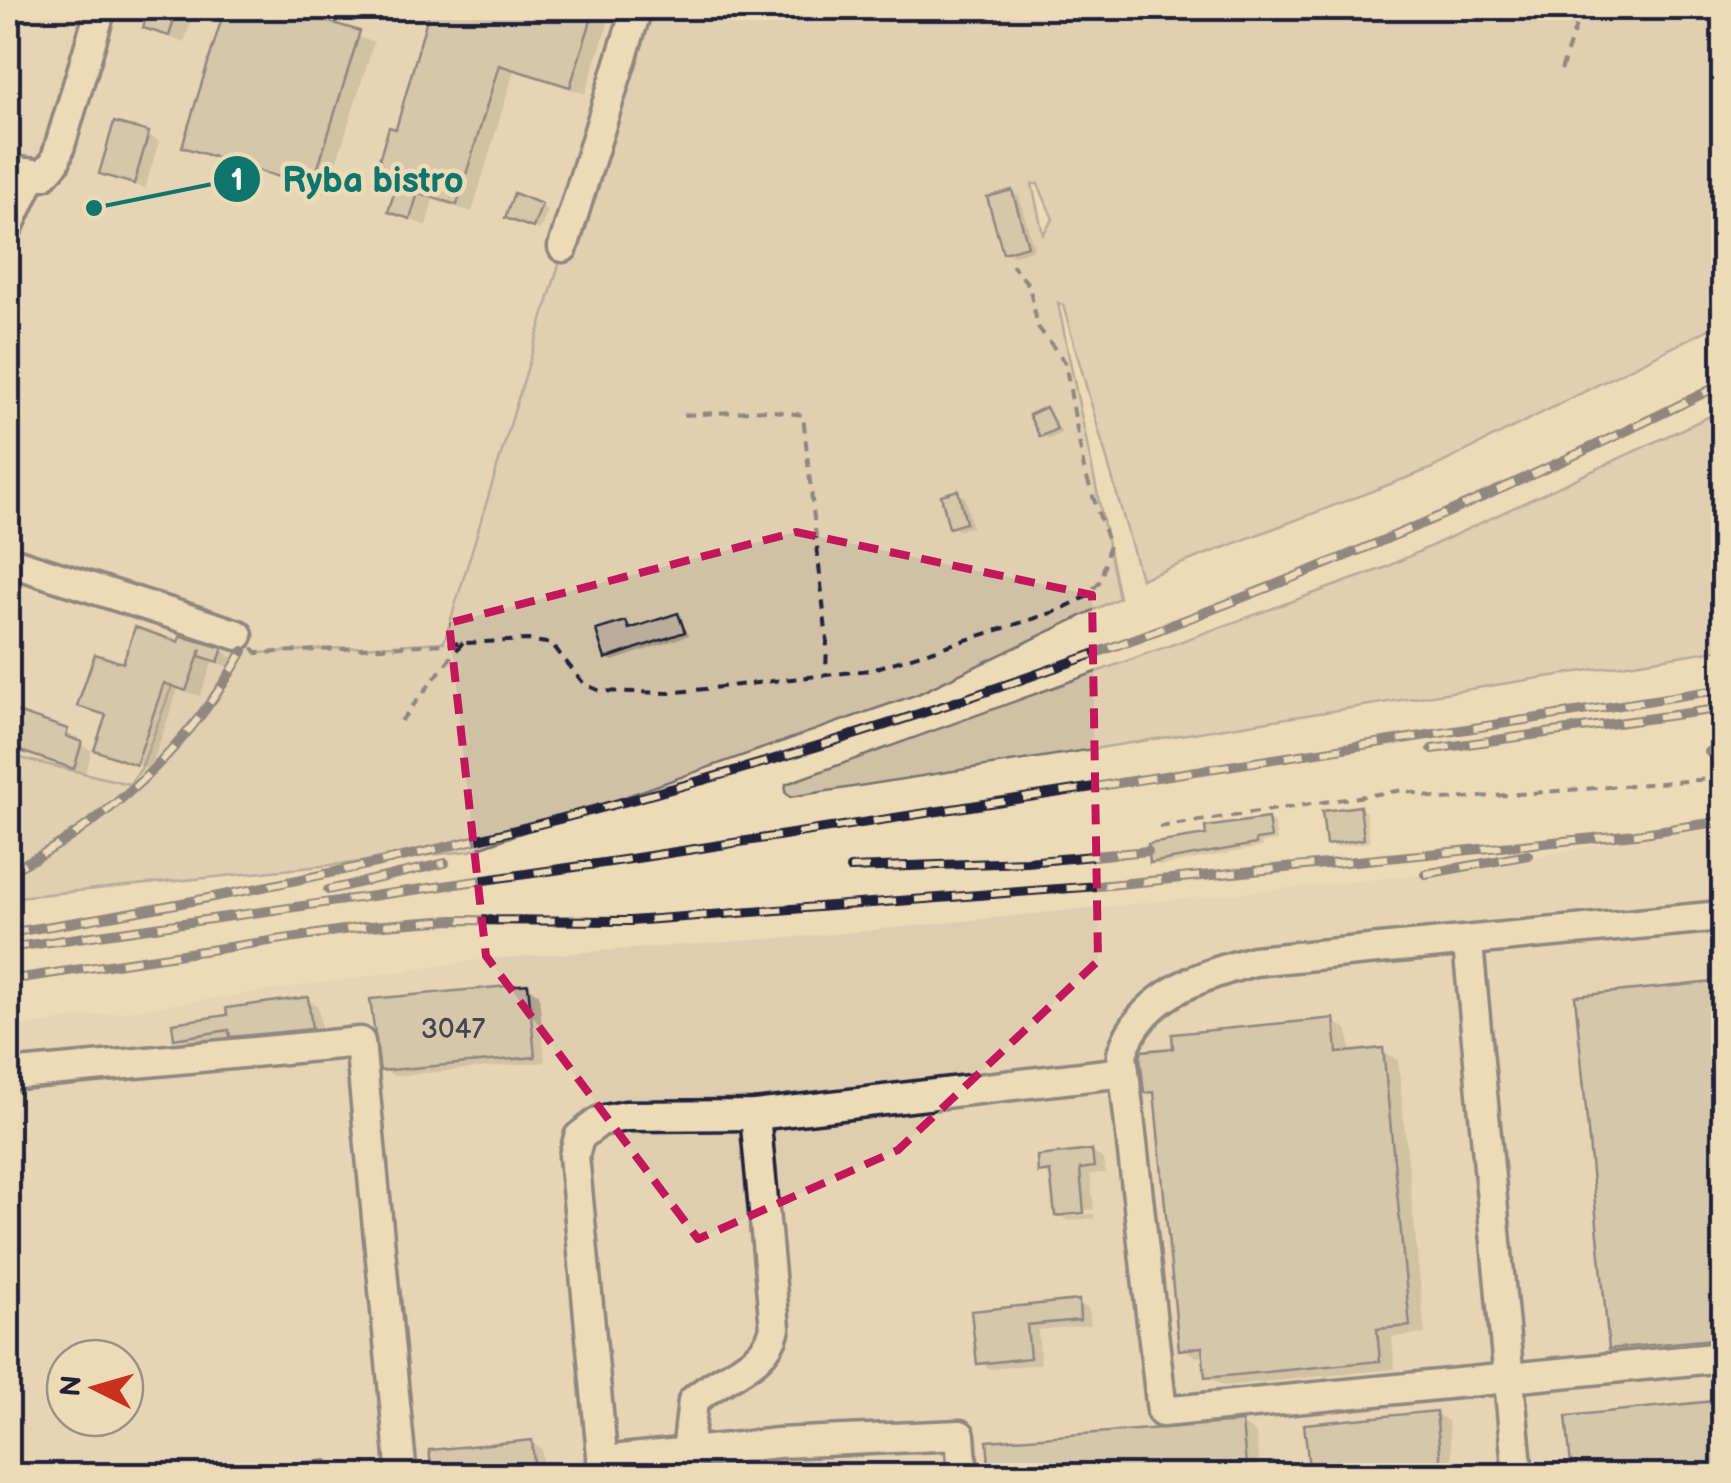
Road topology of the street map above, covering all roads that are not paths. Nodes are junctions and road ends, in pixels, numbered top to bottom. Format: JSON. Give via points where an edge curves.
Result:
{"nodes":[{"id":1,"x":101,"y":8,"type":"edge"},
{"id":2,"x":637,"y":8,"type":"edge"},
{"id":3,"x":8,"y":227,"type":"edge"},
{"id":4,"x":562,"y":247,"type":"dead end"},
{"id":5,"x":8,"y":561,"type":"edge"},
{"id":6,"x":238,"y":635,"type":"road end"},
{"id":7,"x":1722,"y":916,"type":"edge"},
{"id":8,"x":1468,"y":944,"type":"junction"},
{"id":9,"x":1124,"y":1072,"type":"junction"},
{"id":10,"x":8,"y":1075,"type":"edge"},
{"id":11,"x":755,"y":1115,"type":"junction"},
{"id":12,"x":1724,"y":1357,"type":"edge"},
{"id":13,"x":1508,"y":1378,"type":"junction"},
{"id":14,"x":687,"y":1452,"type":"junction"},
{"id":15,"x":603,"y":1468,"type":"edge"},
{"id":16,"x":402,"y":1476,"type":"edge"},
{"id":17,"x":963,"y":1476,"type":"edge"},
{"id":18,"x":1518,"y":1476,"type":"edge"}],
"edges":[{"from":1,"to":3,"type":"lane","via":[[55,162],[43,176],[24,175]]},
{"from":2,"to":4,"type":"lane"},
{"from":5,"to":6,"type":"lane"},
{"from":7,"to":8,"type":"lane"},
{"from":8,"to":9,"type":"lane","via":[[1254,961],[1203,975],[1131,1026]]},
{"from":8,"to":13,"type":"lane"},
{"from":9,"to":11,"type":"lane"},
{"from":9,"to":13,"type":"lane","via":[[1162,1412]]},
{"from":10,"to":16,"type":"lane","via":[[360,1042]]},
{"from":11,"to":14,"type":"lane","via":[[775,1328],[762,1356],[693,1401]]},
{"from":11,"to":15,"type":"lane","via":[[626,1116],[600,1120],[579,1137],[574,1156]]},
{"from":12,"to":13,"type":"lane"},
{"from":13,"to":18,"type":"lane"},
{"from":14,"to":15,"type":"lane"},
{"from":14,"to":17,"type":"lane","via":[[960,1435]]}]}
